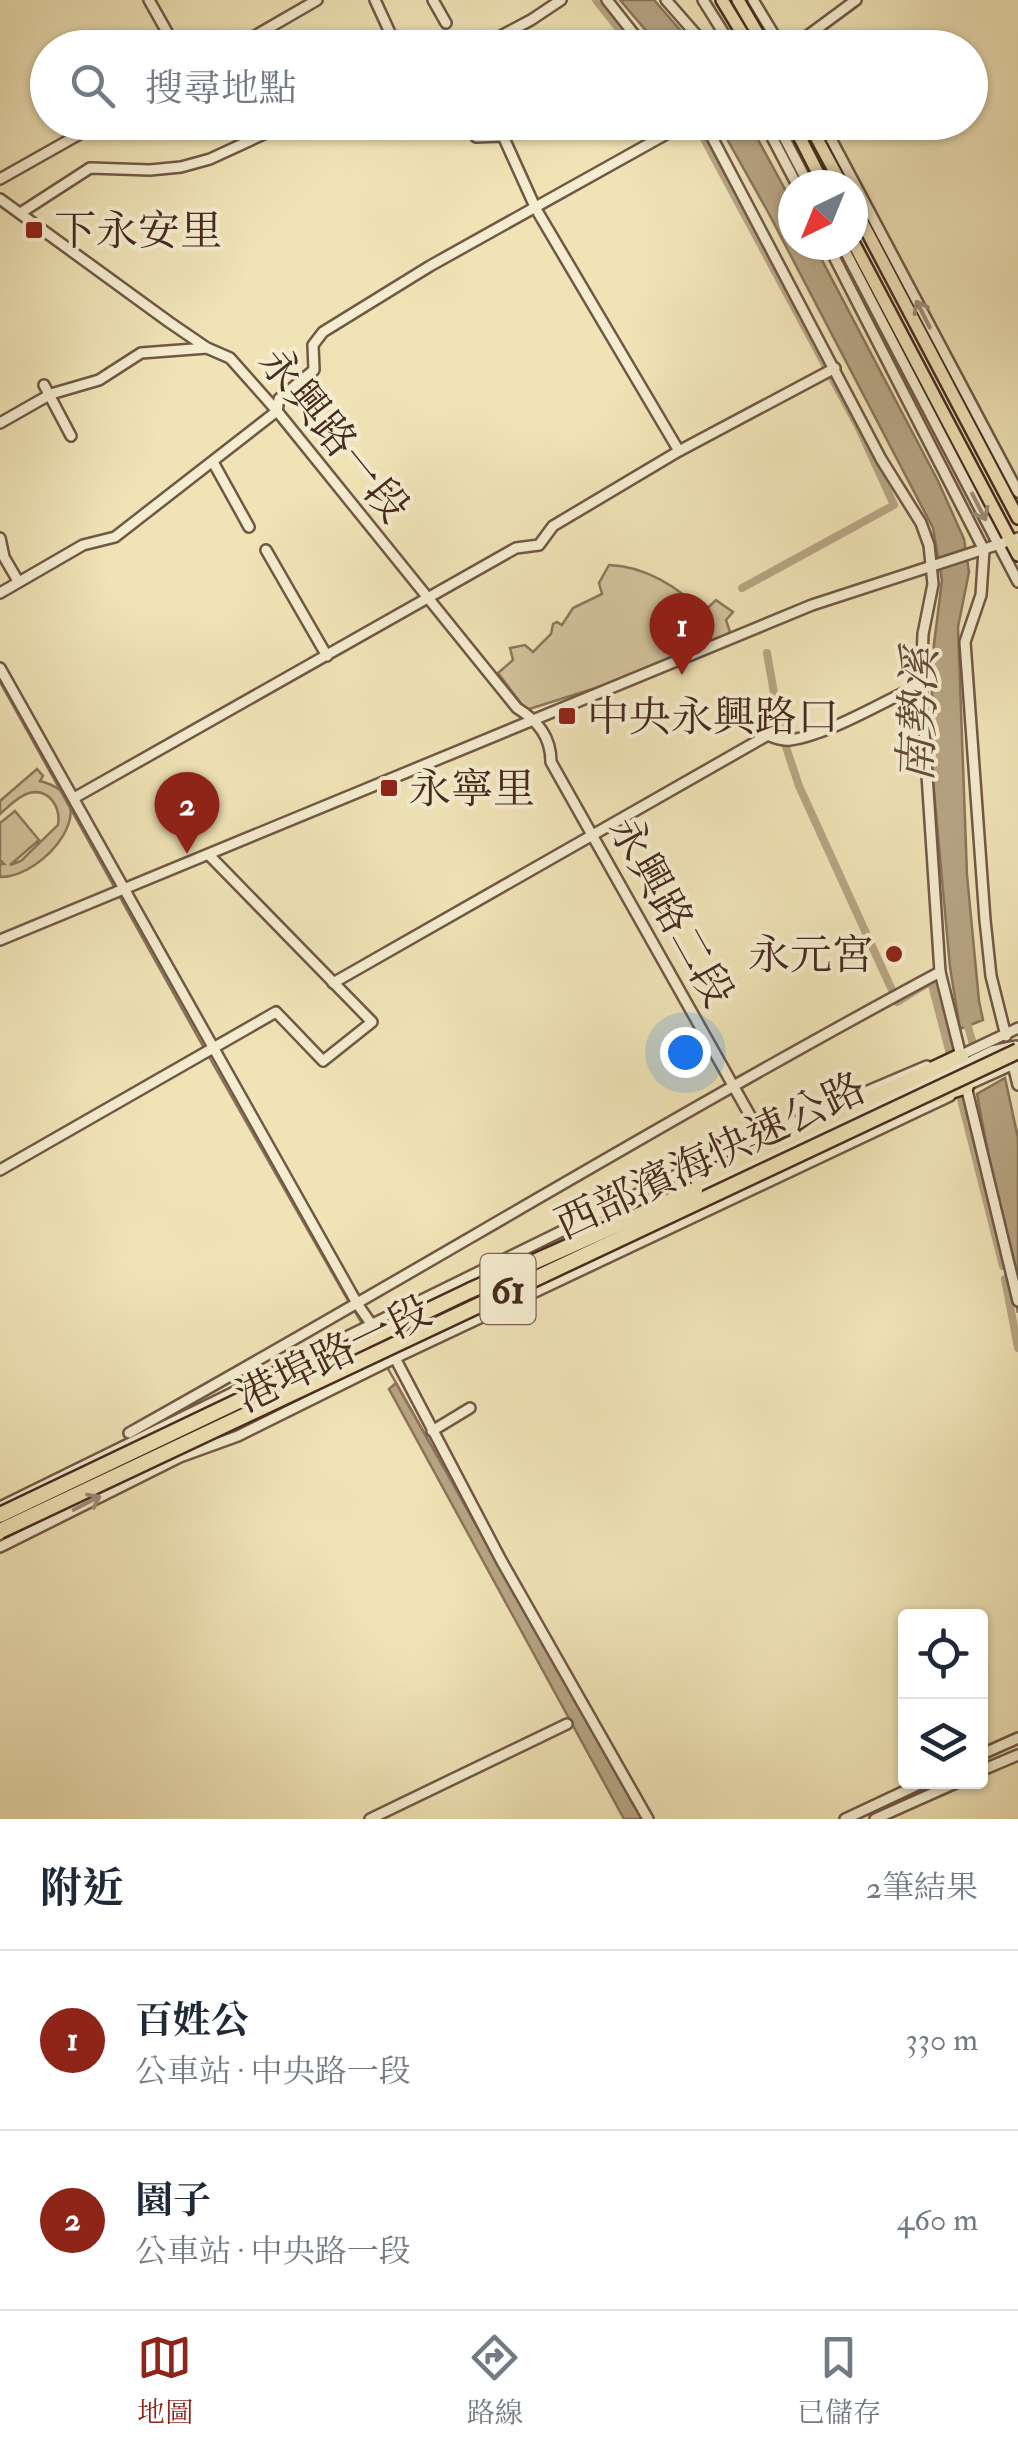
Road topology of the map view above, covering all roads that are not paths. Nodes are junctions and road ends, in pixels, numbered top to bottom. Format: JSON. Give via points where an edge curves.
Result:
{"nodes":[{"id":1,"x":149,"y":0,"type":"edge"},
{"id":2,"x":316,"y":0,"type":"edge"},
{"id":3,"x":375,"y":0,"type":"edge"},
{"id":4,"x":433,"y":0,"type":"edge"},
{"id":5,"x":560,"y":0,"type":"edge"},
{"id":6,"x":607,"y":0,"type":"edge"},
{"id":7,"x":666,"y":0,"type":"edge"},
{"id":8,"x":703,"y":0,"type":"edge"},
{"id":9,"x":722,"y":0,"type":"edge"},
{"id":10,"x":738,"y":0,"type":"edge"},
{"id":11,"x":754,"y":0,"type":"edge"},
{"id":12,"x":856,"y":0,"type":"edge"},
{"id":13,"x":446,"y":22,"type":"dead end"},
{"id":14,"x":166,"y":30,"type":"edge"},
{"id":15,"x":265,"y":30,"type":"edge"},
{"id":16,"x":389,"y":30,"type":"edge"},
{"id":17,"x":513,"y":30,"type":"edge"},
{"id":18,"x":631,"y":30,"type":"edge"},
{"id":19,"x":692,"y":30,"type":"edge"},
{"id":20,"x":721,"y":30,"type":"edge"},
{"id":21,"x":740,"y":30,"type":"edge"},
{"id":22,"x":756,"y":30,"type":"edge"},
{"id":23,"x":772,"y":30,"type":"edge"},
{"id":24,"x":815,"y":30,"type":"edge"},
{"id":25,"x":69,"y":140,"type":"edge"},
{"id":26,"x":251,"y":140,"type":"edge"},
{"id":27,"x":505,"y":140,"type":"edge"},
{"id":28,"x":657,"y":140,"type":"edge"},
{"id":29,"x":714,"y":140,"type":"edge"},
{"id":30,"x":773,"y":140,"type":"edge"},
{"id":31,"x":785,"y":140,"type":"edge"},
{"id":32,"x":801,"y":140,"type":"edge"},
{"id":33,"x":818,"y":140,"type":"edge"},
{"id":34,"x":831,"y":140,"type":"edge"},
{"id":35,"x":789,"y":170,"type":"edge"},
{"id":36,"x":801,"y":170,"type":"edge"},
{"id":37,"x":816,"y":170,"type":"edge"},
{"id":38,"x":834,"y":170,"type":"edge"},
{"id":39,"x":0,"y":179,"type":"edge"},
{"id":40,"x":0,"y":199,"type":"edge"},
{"id":41,"x":536,"y":209,"type":"junction"},
{"id":42,"x":22,"y":212,"type":"junction"},
{"id":43,"x":868,"y":232,"type":"edge"},
{"id":44,"x":836,"y":260,"type":"edge"},
{"id":45,"x":850,"y":260,"type":"edge"},
{"id":46,"x":862,"y":260,"type":"edge"},
{"id":47,"x":207,"y":348,"type":"junction"},
{"id":48,"x":835,"y":368,"type":"junction"},
{"id":49,"x":48,"y":390,"type":"junction"},
{"id":50,"x":278,"y":411,"type":"junction"},
{"id":51,"x":0,"y":423,"type":"edge"},
{"id":52,"x":977,"y":428,"type":"junction"},
{"id":53,"x":71,"y":436,"type":"dead end"},
{"id":54,"x":952,"y":443,"type":"junction"},
{"id":55,"x":678,"y":451,"type":"junction"},
{"id":56,"x":213,"y":462,"type":"junction"},
{"id":57,"x":1018,"y":492,"type":"edge"},
{"id":58,"x":1018,"y":518,"type":"edge"},
{"id":59,"x":249,"y":527,"type":"dead end"},
{"id":60,"x":0,"y":538,"type":"edge"},
{"id":61,"x":1009,"y":541,"type":"edge"},
{"id":62,"x":266,"y":550,"type":"dead end"},
{"id":63,"x":984,"y":550,"type":"junction"},
{"id":64,"x":1018,"y":555,"type":"edge"},
{"id":65,"x":937,"y":565,"type":"junction"},
{"id":66,"x":18,"y":581,"type":"junction"},
{"id":67,"x":1018,"y":582,"type":"edge"},
{"id":68,"x":0,"y":593,"type":"edge"},
{"id":69,"x":426,"y":597,"type":"junction"},
{"id":70,"x":327,"y":656,"type":"junction"},
{"id":71,"x":0,"y":668,"type":"edge"},
{"id":72,"x":920,"y":684,"type":"junction"},
{"id":73,"x":532,"y":718,"type":"junction"},
{"id":74,"x":74,"y":798,"type":"junction"},
{"id":75,"x":592,"y":835,"type":"junction"},
{"id":76,"x":209,"y":855,"type":"junction"},
{"id":77,"x":125,"y":888,"type":"junction"},
{"id":78,"x":0,"y":940,"type":"edge"},
{"id":79,"x":940,"y":972,"type":"junction"},
{"id":80,"x":333,"y":983,"type":"junction"},
{"id":81,"x":1018,"y":1028,"type":"edge"},
{"id":82,"x":214,"y":1049,"type":"junction"},
{"id":83,"x":1015,"y":1050,"type":"edge"},
{"id":84,"x":961,"y":1056,"type":"junction"},
{"id":85,"x":1018,"y":1085,"type":"edge"},
{"id":86,"x":732,"y":1086,"type":"junction"},
{"id":87,"x":966,"y":1086,"type":"junction"},
{"id":88,"x":896,"y":1096,"type":"junction"},
{"id":89,"x":761,"y":1135,"type":"junction"},
{"id":90,"x":0,"y":1170,"type":"edge"},
{"id":91,"x":469,"y":1291,"type":"junction"},
{"id":92,"x":1018,"y":1301,"type":"edge"},
{"id":93,"x":358,"y":1305,"type":"junction"},
{"id":94,"x":373,"y":1326,"type":"junction"},
{"id":95,"x":400,"y":1340,"type":"junction"},
{"id":96,"x":381,"y":1341,"type":"junction"},
{"id":97,"x":395,"y":1358,"type":"junction"},
{"id":98,"x":247,"y":1404,"type":"junction"},
{"id":99,"x":470,"y":1408,"type":"dead end"},
{"id":100,"x":167,"y":1427,"type":"junction"},
{"id":101,"x":432,"y":1430,"type":"junction"},
{"id":102,"x":129,"y":1433,"type":"dead end"},
{"id":103,"x":180,"y":1457,"type":"junction"},
{"id":104,"x":0,"y":1506,"type":"edge"},
{"id":105,"x":0,"y":1515,"type":"edge"},
{"id":106,"x":0,"y":1531,"type":"edge"},
{"id":107,"x":0,"y":1547,"type":"edge"},
{"id":108,"x":567,"y":1724,"type":"dead end"},
{"id":109,"x":1018,"y":1738,"type":"edge"},
{"id":110,"x":988,"y":1752,"type":"edge"},
{"id":111,"x":1018,"y":1755,"type":"edge"},
{"id":112,"x":988,"y":1768,"type":"edge"},
{"id":113,"x":909,"y":1789,"type":"edge"},
{"id":114,"x":942,"y":1789,"type":"edge"},
{"id":115,"x":370,"y":1819,"type":"edge"},
{"id":116,"x":648,"y":1819,"type":"edge"},
{"id":117,"x":845,"y":1819,"type":"edge"},
{"id":118,"x":875,"y":1819,"type":"edge"}],
"edges":[{"from":1,"to":14,"type":"street"},
{"from":2,"to":15,"type":"street"},
{"from":3,"to":16,"type":"street"},
{"from":4,"to":13,"type":"street"},
{"from":5,"to":17,"type":"street"},
{"from":6,"to":18,"type":"street"},
{"from":7,"to":19,"type":"street"},
{"from":8,"to":20,"type":"street"},
{"from":9,"to":21,"type":"main road"},
{"from":10,"to":22,"type":"main road"},
{"from":11,"to":23,"type":"street"},
{"from":12,"to":24,"type":"street"},
{"from":25,"to":39,"type":"street"},
{"from":26,"to":42,"type":"street","via":[[180,167],[90,168]]},
{"from":27,"to":41,"type":"street"},
{"from":28,"to":41,"type":"street"},
{"from":29,"to":48,"type":"street"},
{"from":30,"to":35,"type":"street"},
{"from":31,"to":36,"type":"street"},
{"from":32,"to":37,"type":"main road"},
{"from":33,"to":38,"type":"main road"},
{"from":52,"to":34,"type":"street","one_way":true},
{"from":40,"to":42,"type":"street","name":"永興路一段"},
{"from":41,"to":50,"type":"street","via":[[324,332],[313,345],[314,370],[279,398]]},
{"from":41,"to":55,"type":"street"},
{"from":42,"to":47,"type":"street","name":"永興路一段"},
{"from":43,"to":52,"type":"main road"},
{"from":44,"to":63,"type":"street"},
{"from":45,"to":54,"type":"street"},
{"from":46,"to":54,"type":"main road"},
{"from":47,"to":49,"type":"street","via":[[141,353],[99,380]]},
{"from":47,"to":50,"type":"street","name":"永興路一段","via":[[230,358]]},
{"from":48,"to":55,"type":"street"},
{"from":48,"to":65,"type":"street"},
{"from":49,"to":51,"type":"street"},
{"from":49,"to":53,"type":"street"},
{"from":50,"to":56,"type":"street"},
{"from":50,"to":69,"type":"street","name":"永興路一段"},
{"from":52,"to":54,"type":"street"},
{"from":52,"to":57,"type":"street"},
{"from":52,"to":58,"type":"main road"},
{"from":54,"to":61,"type":"main road","one_way":true},
{"from":55,"to":69,"type":"street","via":[[552,526],[539,546],[516,548]]},
{"from":56,"to":59,"type":"street"},
{"from":56,"to":66,"type":"street","via":[[115,537],[83,545]]},
{"from":60,"to":66,"type":"street"},
{"from":61,"to":63,"type":"street"},
{"from":61,"to":64,"type":"main road"},
{"from":61,"to":67,"type":"street"},
{"from":62,"to":70,"type":"street"},
{"from":63,"to":65,"type":"street"},
{"from":63,"to":83,"type":"street","via":[[981,595],[965,642],[991,976]]},
{"from":65,"to":72,"type":"street"},
{"from":65,"to":73,"type":"street","via":[[812,606]]},
{"from":66,"to":68,"type":"street"},
{"from":69,"to":70,"type":"street"},
{"from":69,"to":73,"type":"street","name":"永興路一段"},
{"from":70,"to":74,"type":"street"},
{"from":71,"to":74,"type":"street"},
{"from":72,"to":75,"type":"street","via":[[829,728],[792,740],[768,735]]},
{"from":72,"to":79,"type":"street"},
{"from":73,"to":75,"type":"street","name":"永興路二段","via":[[548,738],[551,762]]},
{"from":73,"to":76,"type":"street"},
{"from":74,"to":77,"type":"street"},
{"from":75,"to":80,"type":"street"},
{"from":75,"to":86,"type":"street","name":"永興路二段"},
{"from":76,"to":77,"type":"street"},
{"from":76,"to":80,"type":"street"},
{"from":77,"to":78,"type":"street"},
{"from":77,"to":82,"type":"street"},
{"from":79,"to":84,"type":"street"},
{"from":79,"to":86,"type":"street"},
{"from":80,"to":82,"type":"street","via":[[372,1022],[323,1060],[276,1012]]},
{"from":81,"to":83,"type":"street","name":"港埠路一段"},
{"from":82,"to":90,"type":"street"},
{"from":82,"to":93,"type":"street"},
{"from":83,"to":84,"type":"street","name":"港埠路一段"},
{"from":83,"to":85,"type":"street"},
{"from":83,"to":87,"type":"street","name":"港埠路一段"},
{"from":83,"to":88,"type":"street","name":"港埠路一段","via":[[992,1051]]},
{"from":83,"to":91,"type":"highway","name":"西部濱海快速公路","number":"61","bridge":true},
{"from":83,"to":95,"type":"highway","name":"西部濱海快速公路","number":"61","bridge":true},
{"from":84,"to":88,"type":"street","name":"港埠路一段"},
{"from":84,"to":89,"type":"street","name":"港埠路一段"},
{"from":84,"to":91,"type":"highway","bridge":true},
{"from":86,"to":89,"type":"street","name":"永興路二段"},
{"from":86,"to":93,"type":"street"},
{"from":87,"to":92,"type":"street"},
{"from":87,"to":95,"type":"highway","bridge":true,"via":[[918,1102],[461,1318]]},
{"from":87,"to":97,"type":"street","name":"港埠路一段"},
{"from":88,"to":96,"type":"street","name":"港埠路一段"},
{"from":89,"to":94,"type":"street","name":"港埠路一段"},
{"from":91,"to":105,"type":"highway","name":"西部濱海快速公路","number":"61","bridge":true},
{"from":93,"to":94,"type":"street"},
{"from":93,"to":102,"type":"street"},
{"from":94,"to":96,"type":"street"},
{"from":94,"to":100,"type":"street","name":"港埠路一段"},
{"from":95,"to":106,"type":"highway","name":"西部濱海快速公路","number":"61","bridge":true},
{"from":96,"to":97,"type":"street"},
{"from":96,"to":98,"type":"street","name":"港埠路一段"},
{"from":97,"to":101,"type":"street"},
{"from":97,"to":103,"type":"street","name":"港埠路一段","via":[[238,1436]]},
{"from":98,"to":100,"type":"street"},
{"from":98,"to":103,"type":"street"},
{"from":99,"to":101,"type":"street"},
{"from":100,"to":104,"type":"street","name":"港埠路一段"},
{"from":101,"to":116,"type":"street"},
{"from":107,"to":103,"type":"street","name":"港埠路一段","one_way":true},
{"from":108,"to":115,"type":"street"},
{"from":109,"to":110,"type":"street"},
{"from":111,"to":112,"type":"street"},
{"from":113,"to":117,"type":"street"},
{"from":114,"to":118,"type":"street"}]}
